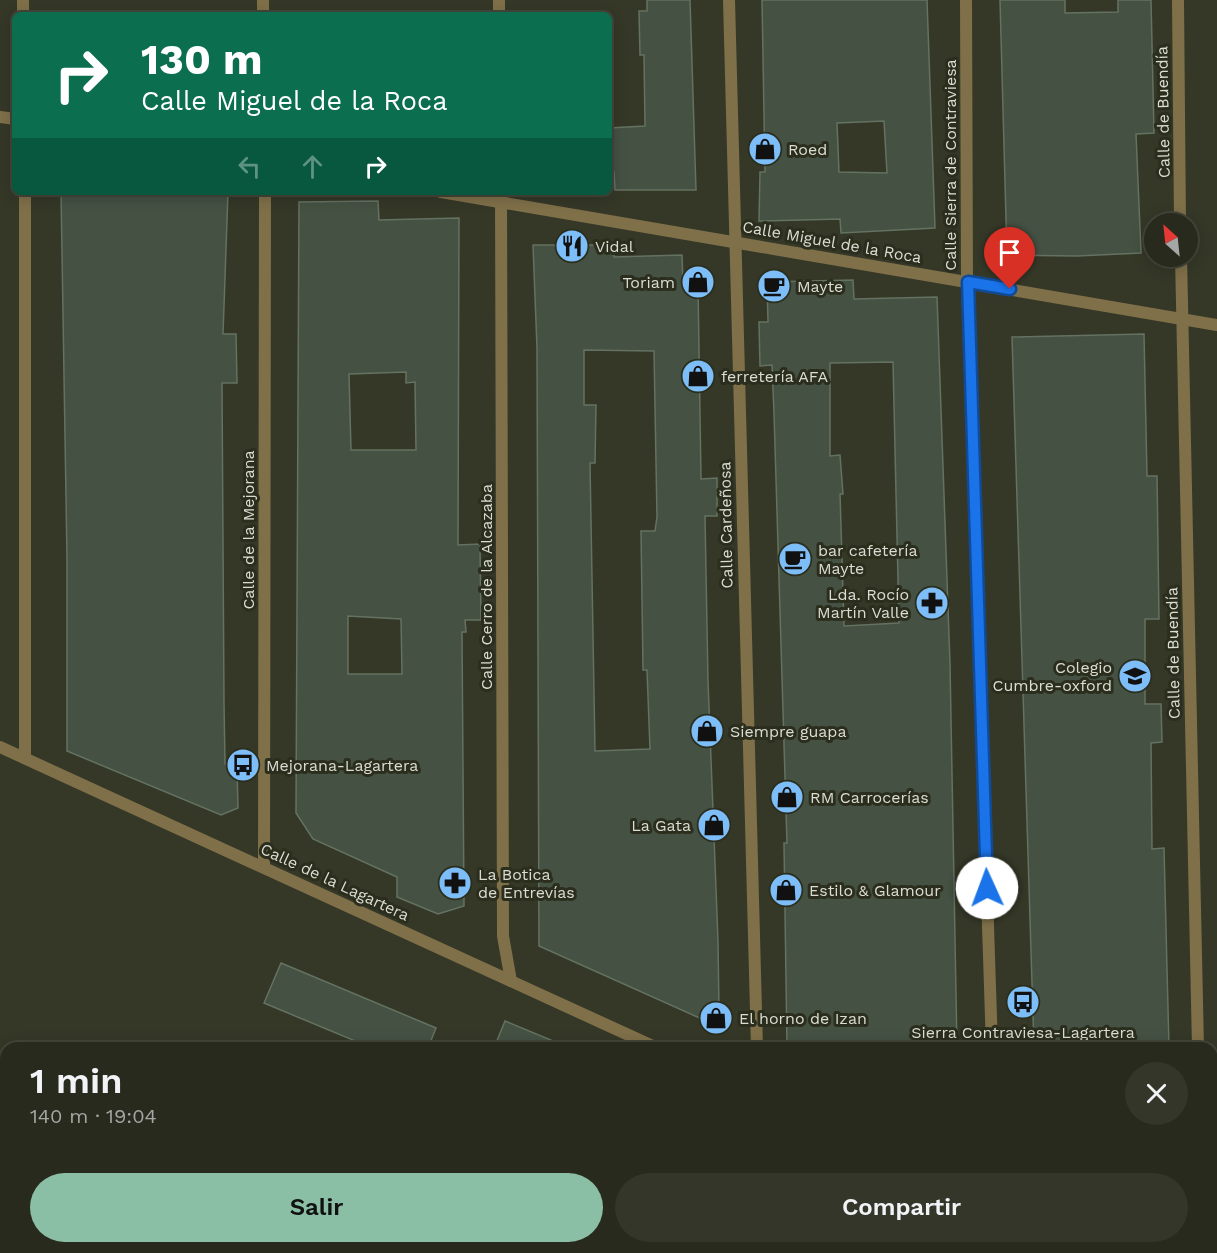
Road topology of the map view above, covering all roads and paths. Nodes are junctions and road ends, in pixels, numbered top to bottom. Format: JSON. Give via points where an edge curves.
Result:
{"nodes":[{"id":1,"x":729,"y":0,"type":"edge"},
{"id":2,"x":966,"y":0,"type":"edge"},
{"id":3,"x":1178,"y":0,"type":"edge"},
{"id":4,"x":25,"y":195,"type":"edge"},
{"id":5,"x":265,"y":195,"type":"edge"},
{"id":6,"x":477,"y":195,"type":"edge"},
{"id":7,"x":501,"y":197,"type":"edge"},
{"id":8,"x":1180,"y":213,"type":"edge"},
{"id":9,"x":735,"y":243,"type":"junction"},
{"id":10,"x":1181,"y":267,"type":"edge"},
{"id":11,"x":968,"y":282,"type":"junction"},
{"id":12,"x":1181,"y":319,"type":"junction"},
{"id":13,"x":1217,"y":325,"type":"edge"},
{"id":14,"x":0,"y":747,"type":"edge"},
{"id":15,"x":25,"y":758,"type":"junction"},
{"id":16,"x":264,"y":867,"type":"junction"},
{"id":17,"x":511,"y":981,"type":"junction"},
{"id":18,"x":644,"y":1042,"type":"edge"},
{"id":19,"x":757,"y":1042,"type":"edge"},
{"id":20,"x":992,"y":1042,"type":"edge"},
{"id":21,"x":1198,"y":1042,"type":"edge"}],
"edges":[{"from":1,"to":9,"type":"street","name":"Calle Cardeñosa"},
{"from":2,"to":11,"type":"street","name":"Calle Sierra de Contraviesa"},
{"from":3,"to":8,"type":"street","name":"Calle de Buendía"},
{"from":4,"to":15,"type":"street"},
{"from":5,"to":16,"type":"street","name":"Calle de la Mejorana"},
{"from":6,"to":7,"type":"street","name":"Calle Miguel de la Roca"},
{"from":7,"to":9,"type":"street","name":"Calle Miguel de la Roca"},
{"from":7,"to":17,"type":"street","name":"Calle Cerro de la Alcazaba","via":[[503,924]]},
{"from":9,"to":11,"type":"street","name":"Calle Miguel de la Roca"},
{"from":9,"to":19,"type":"street","name":"Calle Cardeñosa"},
{"from":10,"to":12,"type":"street","name":"Calle de Buendía"},
{"from":11,"to":12,"type":"street","name":"Calle Miguel de la Roca"},
{"from":11,"to":20,"type":"street","name":"Calle Sierra de Contraviesa"},
{"from":12,"to":13,"type":"street","name":"Calle Miguel de la Roca"},
{"from":12,"to":21,"type":"street","name":"Calle de Buendía"},
{"from":14,"to":15,"type":"street","name":"Calle de la Lagartera"},
{"from":15,"to":16,"type":"street","name":"Calle de la Lagartera"},
{"from":16,"to":17,"type":"street","name":"Calle de la Lagartera"},
{"from":17,"to":18,"type":"street","name":"Calle de la Lagartera"}]}
